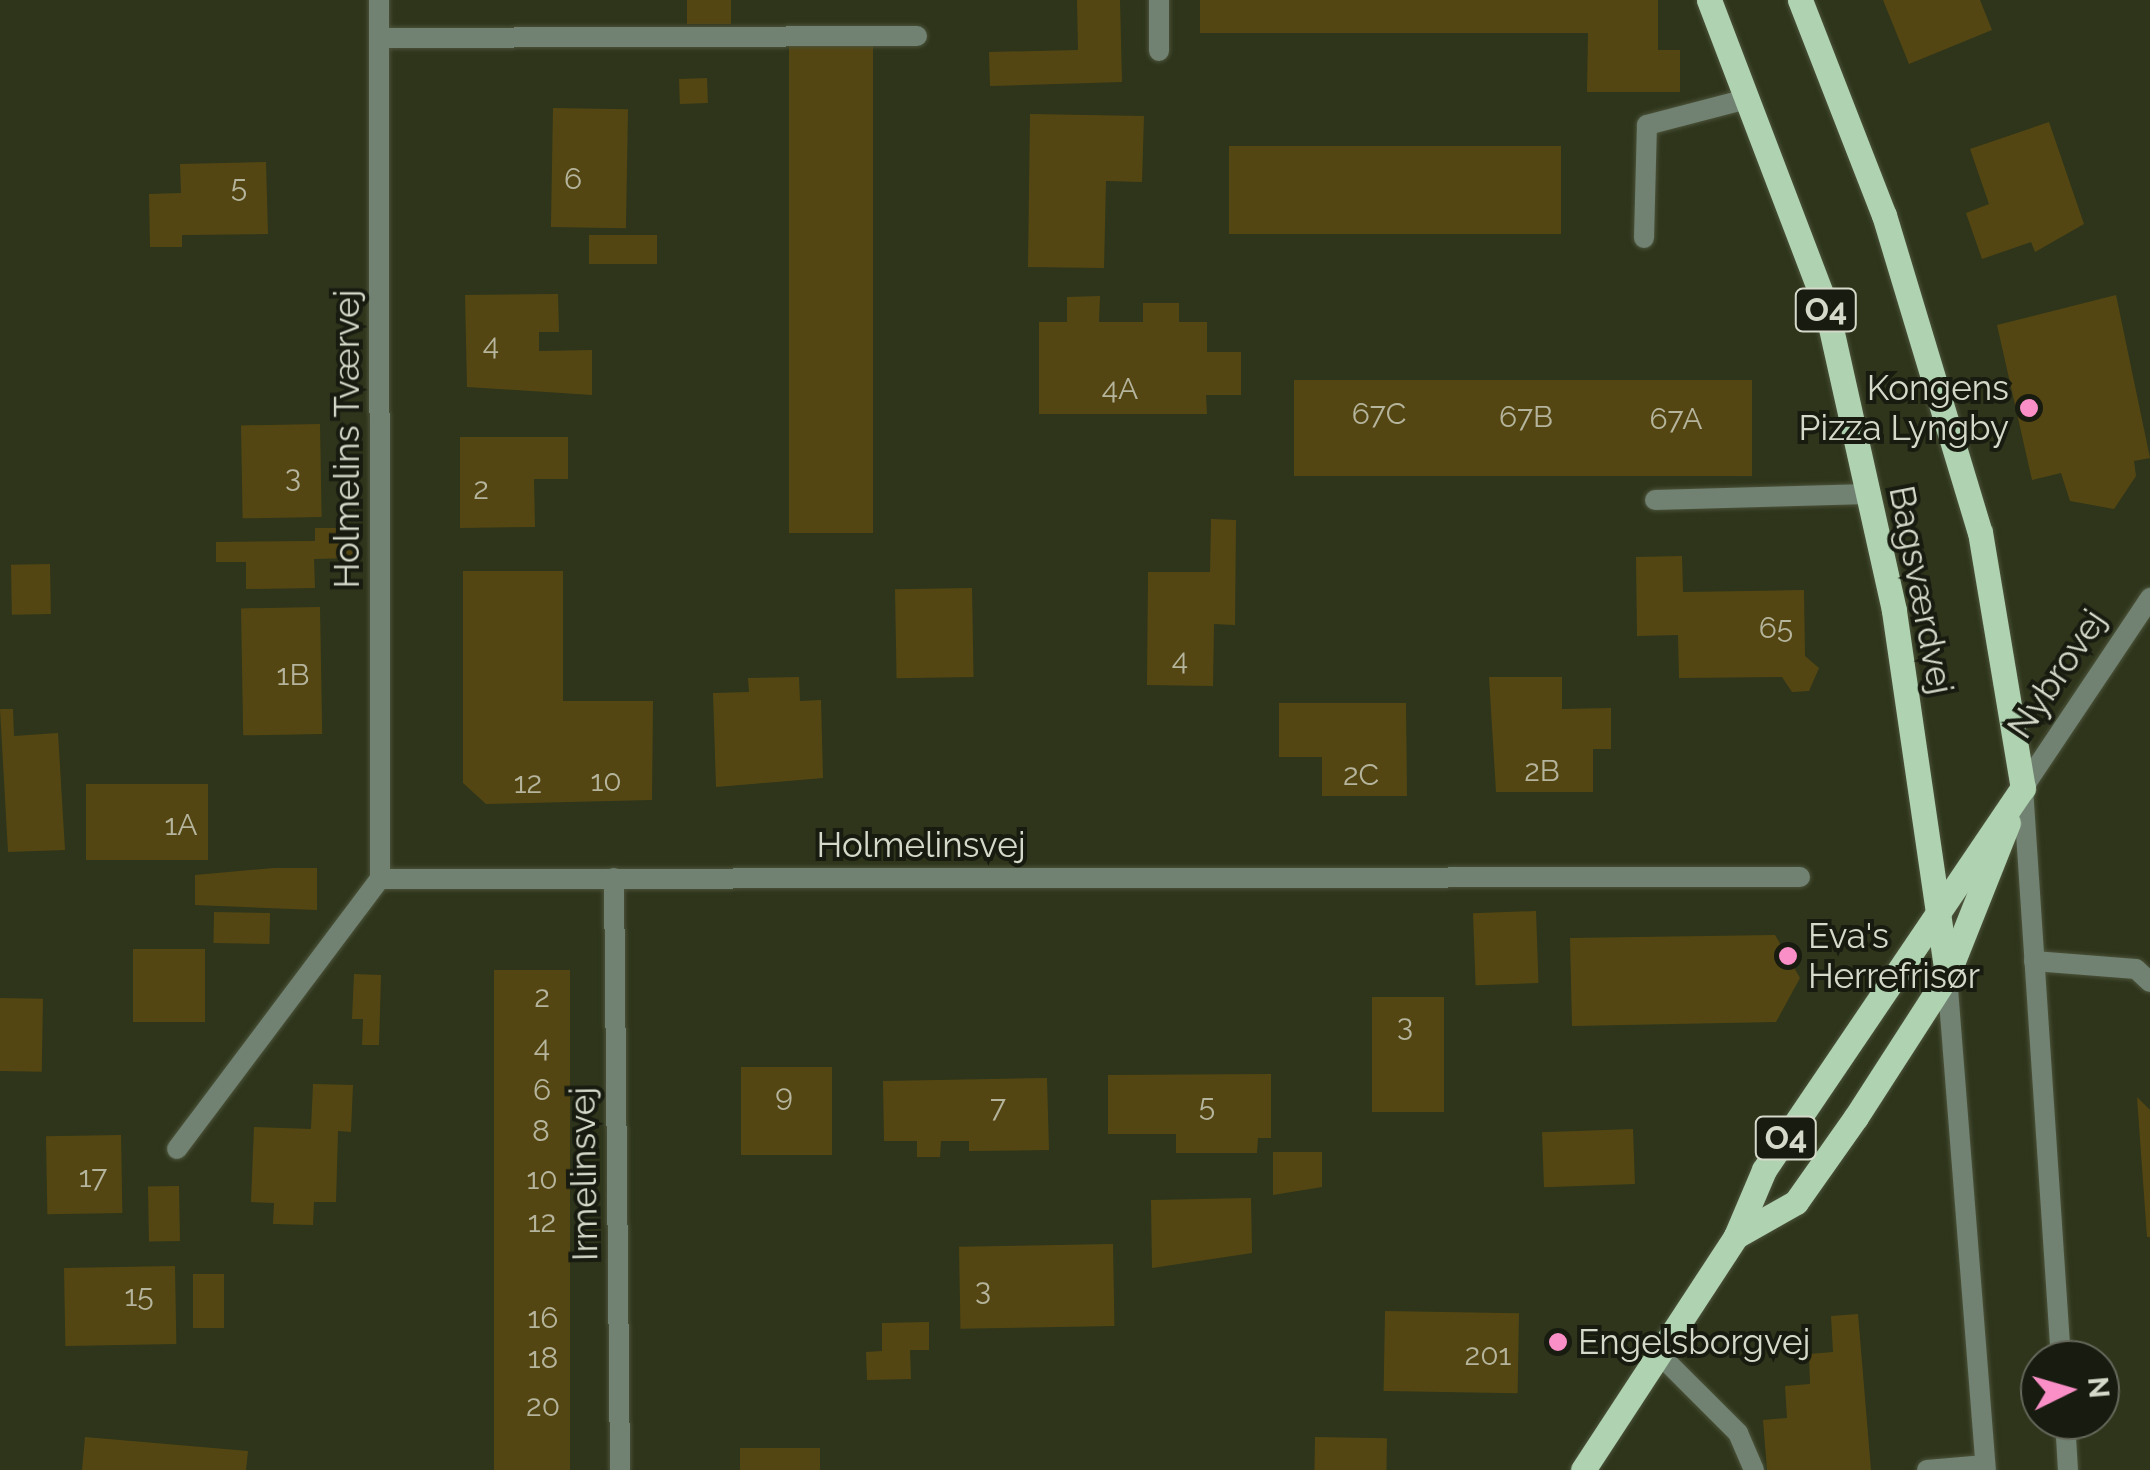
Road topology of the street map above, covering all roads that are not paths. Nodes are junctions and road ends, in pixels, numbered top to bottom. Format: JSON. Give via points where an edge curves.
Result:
{"nodes":[{"id":1,"x":379,"y":0,"type":"edge"},
{"id":2,"x":1158,"y":0,"type":"edge"},
{"id":3,"x":1709,"y":0,"type":"edge"},
{"id":4,"x":1800,"y":0,"type":"edge"},
{"id":5,"x":918,"y":36,"type":"dead end"},
{"id":6,"x":379,"y":38,"type":"junction"},
{"id":7,"x":1159,"y":51,"type":"dead end"},
{"id":8,"x":1746,"y":99,"type":"junction"},
{"id":9,"x":1644,"y":238,"type":"dead end"},
{"id":10,"x":1868,"y":494,"type":"junction"},
{"id":11,"x":1655,"y":500,"type":"dead end"},
{"id":12,"x":2150,"y":598,"type":"edge"},
{"id":13,"x":2022,"y":788,"type":"junction"},
{"id":14,"x":1800,"y":876,"type":"dead end"},
{"id":15,"x":380,"y":878,"type":"junction"},
{"id":16,"x":614,"y":878,"type":"junction"},
{"id":17,"x":1937,"y":905,"type":"junction"},
{"id":18,"x":2034,"y":961,"type":"junction"},
{"id":19,"x":1947,"y":976,"type":"junction"},
{"id":20,"x":2150,"y":982,"type":"edge"},
{"id":21,"x":177,"y":1149,"type":"dead end"},
{"id":22,"x":1736,"y":1236,"type":"junction"},
{"id":23,"x":2060,"y":1340,"type":"edge"},
{"id":24,"x":1659,"y":1354,"type":"junction"},
{"id":25,"x":2066,"y":1440,"type":"edge"},
{"id":26,"x":1985,"y":1468,"type":"edge"},
{"id":27,"x":620,"y":1470,"type":"edge"},
{"id":28,"x":1583,"y":1470,"type":"edge"},
{"id":29,"x":1754,"y":1470,"type":"edge"},
{"id":30,"x":1928,"y":1470,"type":"edge"},
{"id":31,"x":2068,"y":1470,"type":"edge"}],
"edges":[{"from":1,"to":6,"type":"street","name":"Holmelins Tværvej"},
{"from":2,"to":7,"type":"street"},
{"from":3,"to":8,"type":"main road","name":"Bagsværdvej","number":"O4"},
{"from":4,"to":13,"type":"main road","name":"Bagsværdvej","number":"O4","via":[[1884,215],[1980,532]]},
{"from":5,"to":6,"type":"street"},
{"from":6,"to":15,"type":"street","name":"Holmelins Tværvej"},
{"from":8,"to":9,"type":"street","via":[[1648,124]]},
{"from":8,"to":10,"type":"main road","name":"Bagsværdvej","number":"O4","via":[[1826,306]]},
{"from":10,"to":11,"type":"street"},
{"from":10,"to":17,"type":"main road","name":"Bagsværdvej","number":"O4"},
{"from":12,"to":13,"type":"street","name":"Nybrovej"},
{"from":13,"to":17,"type":"main road","name":"Nybrovej","number":"O4"},
{"from":13,"to":18,"type":"street"},
{"from":13,"to":19,"type":"main road","name":"Nybrovej","number":"O4"},
{"from":14,"to":16,"type":"street","name":"Holmelinsvej"},
{"from":15,"to":16,"type":"street","name":"Holmelinsvej"},
{"from":15,"to":21,"type":"street"},
{"from":16,"to":27,"type":"street","name":"Irmelinsvej"},
{"from":17,"to":19,"type":"main road","name":"Bagsværdvej","number":"O4"},
{"from":17,"to":22,"type":"main road","name":"Nybrovej","number":"O4","via":[[1764,1170]]},
{"from":18,"to":20,"type":"street","via":[[2136,969]]},
{"from":18,"to":23,"type":"street"},
{"from":19,"to":22,"type":"main road","name":"Nybrovej","number":"O4","via":[[1796,1202]]},
{"from":19,"to":26,"type":"street"},
{"from":22,"to":24,"type":"main road","name":"Nybrovej","number":"O4"},
{"from":24,"to":28,"type":"main road","name":"Nybrovej","number":"O4"},
{"from":24,"to":29,"type":"street","via":[[1738,1432]]},
{"from":25,"to":31,"type":"street"},
{"from":26,"to":30,"type":"street"}]}
